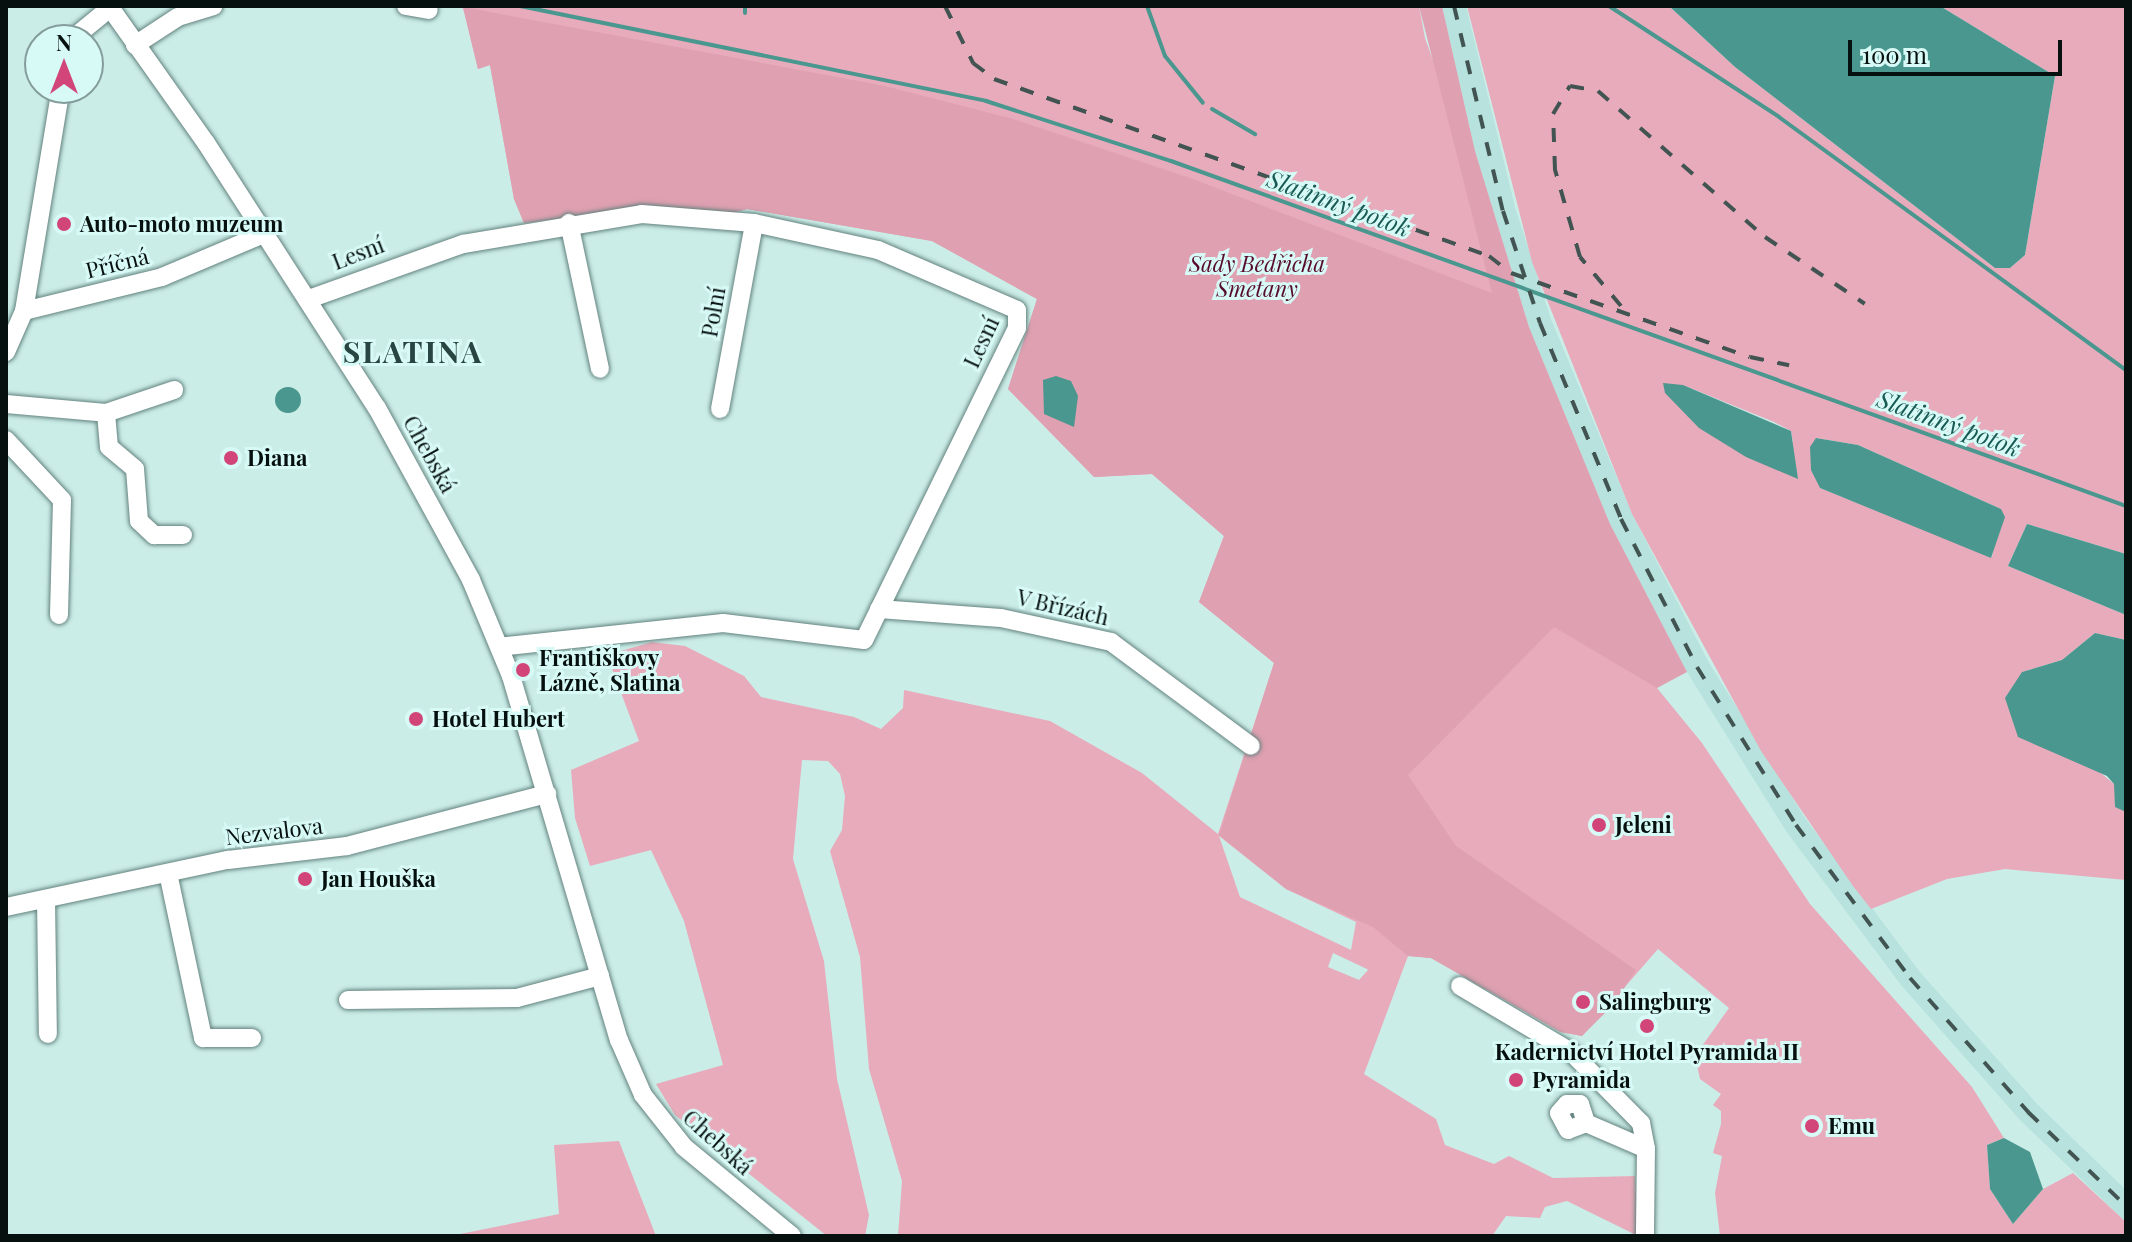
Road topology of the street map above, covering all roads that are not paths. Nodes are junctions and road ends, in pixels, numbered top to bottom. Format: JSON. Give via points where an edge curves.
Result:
{"nodes":[{"id":1,"x":213,"y":6,"type":"edge"},
{"id":2,"x":406,"y":6,"type":"edge"},
{"id":3,"x":109,"y":7,"type":"edge"},
{"id":4,"x":429,"y":10,"type":"dead end"},
{"id":5,"x":89,"y":24,"type":"edge"},
{"id":6,"x":135,"y":45,"type":"junction"},
{"id":7,"x":58,"y":104,"type":"edge"},
{"id":8,"x":569,"y":223,"type":"junction"},
{"id":9,"x":754,"y":223,"type":"junction"},
{"id":10,"x":264,"y":234,"type":"junction"},
{"id":11,"x":309,"y":299,"type":"junction"},
{"id":12,"x":24,"y":311,"type":"junction"},
{"id":13,"x":6,"y":352,"type":"edge"},
{"id":14,"x":600,"y":369,"type":"dead end"},
{"id":15,"x":174,"y":390,"type":"dead end"},
{"id":16,"x":6,"y":404,"type":"edge"},
{"id":17,"x":720,"y":409,"type":"dead end"},
{"id":18,"x":106,"y":413,"type":"junction"},
{"id":19,"x":6,"y":440,"type":"edge"},
{"id":20,"x":183,"y":535,"type":"dead end"},
{"id":21,"x":879,"y":609,"type":"junction"},
{"id":22,"x":59,"y":615,"type":"dead end"},
{"id":23,"x":500,"y":647,"type":"junction"},
{"id":24,"x":1251,"y":746,"type":"dead end"},
{"id":25,"x":547,"y":794,"type":"junction"},
{"id":26,"x":168,"y":873,"type":"junction"},
{"id":27,"x":46,"y":899,"type":"junction"},
{"id":28,"x":6,"y":907,"type":"edge"},
{"id":29,"x":600,"y":976,"type":"junction"},
{"id":30,"x":1460,"y":986,"type":"dead end"},
{"id":31,"x":348,"y":1000,"type":"dead end"},
{"id":32,"x":48,"y":1034,"type":"dead end"},
{"id":33,"x":252,"y":1038,"type":"dead end"},
{"id":34,"x":1586,"y":1123,"type":"dead end"},
{"id":35,"x":1646,"y":1149,"type":"junction"},
{"id":36,"x":792,"y":1236,"type":"edge"},
{"id":37,"x":1645,"y":1236,"type":"edge"}],
"edges":[{"from":1,"to":6,"type":"street","via":[[178,17]]},
{"from":2,"to":4,"type":"street"},
{"from":3,"to":5,"type":"street"},
{"from":3,"to":6,"type":"street","name":"Chebská"},
{"from":6,"to":10,"type":"street","name":"Chebská"},
{"from":7,"to":12,"type":"street"},
{"from":8,"to":9,"type":"street","name":"Lesní","via":[[642,214]]},
{"from":8,"to":11,"type":"street","name":"Lesní","via":[[463,244]]},
{"from":8,"to":14,"type":"street"},
{"from":9,"to":17,"type":"street","name":"Polní"},
{"from":9,"to":21,"type":"street","name":"Lesní","via":[[878,250],[1017,310],[1017,328]]},
{"from":10,"to":11,"type":"street","name":"Chebská"},
{"from":10,"to":12,"type":"street","name":"Příčná","via":[[162,277]]},
{"from":11,"to":23,"type":"street","name":"Chebská","via":[[415,476]]},
{"from":12,"to":13,"type":"street"},
{"from":15,"to":18,"type":"street"},
{"from":16,"to":18,"type":"street"},
{"from":18,"to":20,"type":"street","via":[[109,447],[135,469],[139,521],[154,535]]},
{"from":19,"to":22,"type":"street","via":[[62,500]]},
{"from":21,"to":23,"type":"street","name":"Lesní","via":[[864,640],[723,623]]},
{"from":21,"to":24,"type":"street","name":"V Břízách","via":[[1001,618],[1111,642]]},
{"from":23,"to":25,"type":"street","name":"Chebská"},
{"from":25,"to":26,"type":"street","name":"Nezvalova","via":[[347,846]]},
{"from":25,"to":29,"type":"street","name":"Chebská"},
{"from":26,"to":27,"type":"street","name":"Nezvalova"},
{"from":26,"to":33,"type":"street","via":[[203,1038]]},
{"from":27,"to":28,"type":"street","name":"Nezvalova"},
{"from":27,"to":32,"type":"street"},
{"from":29,"to":31,"type":"street","via":[[517,998]]},
{"from":29,"to":36,"type":"street","name":"Chebská","via":[[619,1040],[660,1122]]},
{"from":30,"to":35,"type":"street","via":[[1574,1055],[1641,1123]]},
{"from":34,"to":35,"type":"street"},
{"from":35,"to":37,"type":"street"}]}
